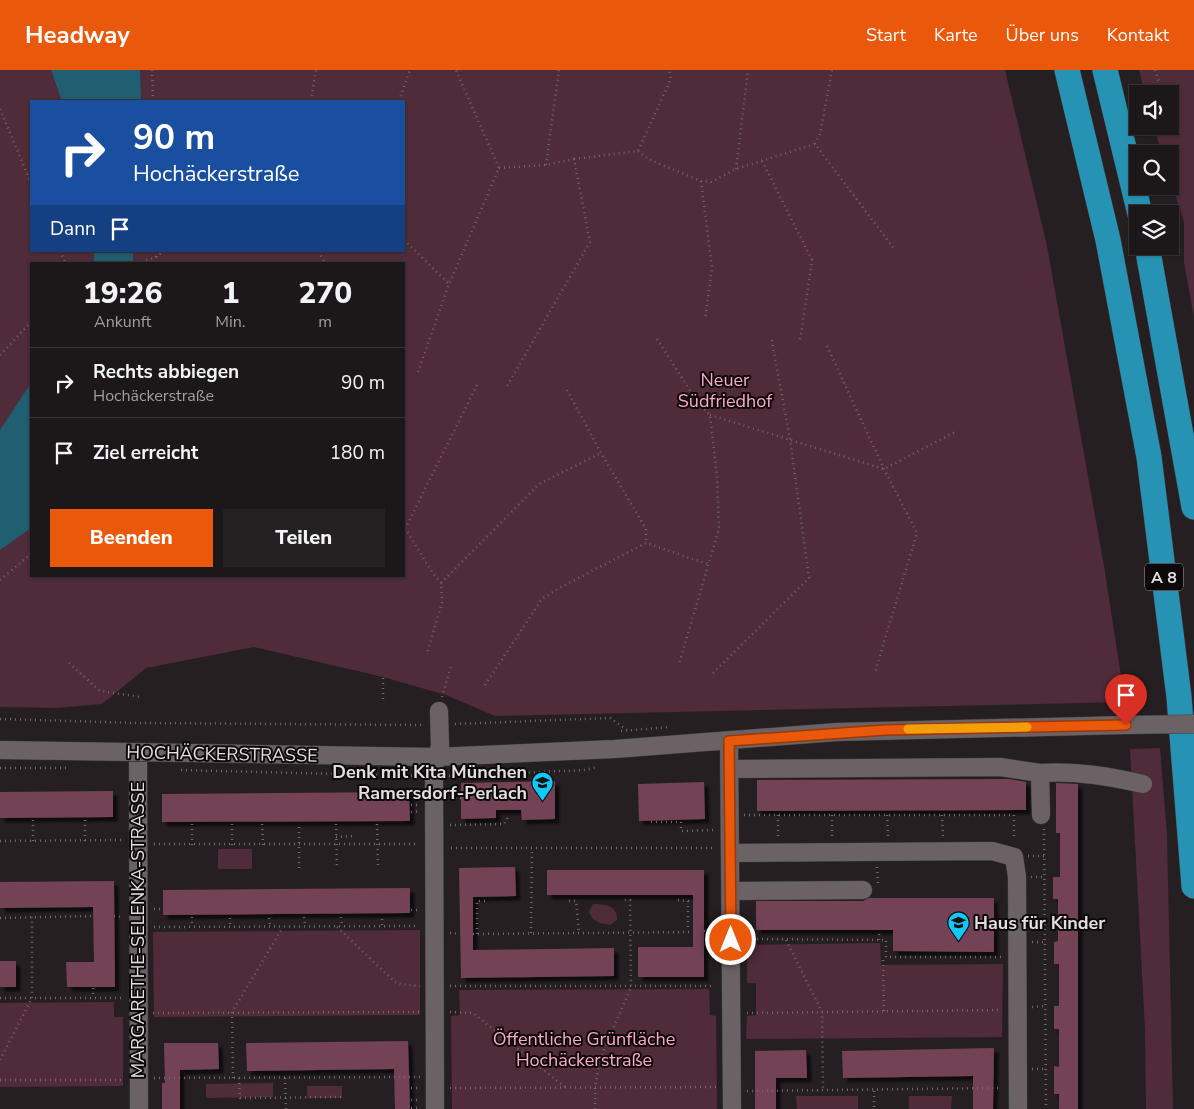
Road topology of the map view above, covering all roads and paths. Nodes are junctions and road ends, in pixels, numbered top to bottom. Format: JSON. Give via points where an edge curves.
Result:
{"nodes":[{"id":1,"x":152,"y":70,"type":"edge"},
{"id":2,"x":316,"y":70,"type":"edge"},
{"id":3,"x":410,"y":70,"type":"edge"},
{"id":4,"x":456,"y":70,"type":"edge"},
{"id":5,"x":559,"y":70,"type":"edge"},
{"id":6,"x":669,"y":70,"type":"edge"},
{"id":7,"x":748,"y":70,"type":"edge"},
{"id":8,"x":832,"y":70,"type":"edge"},
{"id":9,"x":1067,"y":70,"type":"edge"},
{"id":10,"x":1105,"y":70,"type":"edge"},
{"id":11,"x":1155,"y":70,"type":"edge"},
{"id":12,"x":1160,"y":85,"type":"edge"},
{"id":13,"x":153,"y":100,"type":"edge"},
{"id":14,"x":311,"y":100,"type":"edge"},
{"id":15,"x":399,"y":100,"type":"edge"},
{"id":16,"x":0,"y":109,"type":"edge"},
{"id":17,"x":814,"y":144,"type":"junction"},
{"id":18,"x":638,"y":152,"type":"junction"},
{"id":19,"x":574,"y":159,"type":"junction"},
{"id":20,"x":762,"y":161,"type":"junction"},
{"id":21,"x":546,"y":165,"type":"junction"},
{"id":22,"x":499,"y":168,"type":"junction"},
{"id":23,"x":736,"y":169,"type":"junction"},
{"id":24,"x":30,"y":181,"type":"edge"},
{"id":25,"x":701,"y":181,"type":"junction"},
{"id":26,"x":1138,"y":205,"type":"edge"},
{"id":27,"x":405,"y":241,"type":"edge"},
{"id":28,"x":895,"y":250,"type":"dead end"},
{"id":29,"x":156,"y":252,"type":"edge"},
{"id":30,"x":163,"y":252,"type":"edge"},
{"id":31,"x":1149,"y":255,"type":"edge"},
{"id":32,"x":156,"y":257,"type":"junction"},
{"id":33,"x":142,"y":262,"type":"edge"},
{"id":34,"x":156,"y":262,"type":"edge"},
{"id":35,"x":449,"y":284,"type":"junction"},
{"id":36,"x":705,"y":320,"type":"dead end"},
{"id":37,"x":30,"y":323,"type":"edge"},
{"id":38,"x":771,"y":336,"type":"dead end"},
{"id":39,"x":657,"y":339,"type":"dead end"},
{"id":40,"x":800,"y":341,"type":"dead end"},
{"id":41,"x":827,"y":346,"type":"dead end"},
{"id":42,"x":0,"y":355,"type":"edge"},
{"id":43,"x":418,"y":372,"type":"dead end"},
{"id":44,"x":478,"y":383,"type":"dead end"},
{"id":45,"x":506,"y":388,"type":"dead end"},
{"id":46,"x":567,"y":390,"type":"dead end"},
{"id":47,"x":710,"y":416,"type":"junction"},
{"id":48,"x":957,"y":431,"type":"dead end"},
{"id":49,"x":790,"y":439,"type":"junction"},
{"id":50,"x":600,"y":453,"type":"junction"},
{"id":51,"x":884,"y":469,"type":"junction"},
{"id":52,"x":1194,"y":507,"type":"edge"},
{"id":53,"x":405,"y":526,"type":"edge"},
{"id":54,"x":405,"y":530,"type":"edge"},
{"id":55,"x":646,"y":544,"type":"junction"},
{"id":56,"x":30,"y":555,"type":"edge"},
{"id":57,"x":708,"y":564,"type":"junction"},
{"id":58,"x":0,"y":580,"type":"edge"},
{"id":59,"x":441,"y":583,"type":"junction"},
{"id":60,"x":427,"y":653,"type":"dead end"},
{"id":61,"x":69,"y":663,"type":"dead end"},
{"id":62,"x":679,"y":664,"type":"dead end"},
{"id":63,"x":451,"y":666,"type":"dead end"},
{"id":64,"x":714,"y":672,"type":"dead end"},
{"id":65,"x":874,"y":672,"type":"dead end"},
{"id":66,"x":383,"y":678,"type":"dead end"},
{"id":67,"x":484,"y":685,"type":"dead end"},
{"id":68,"x":140,"y":697,"type":"dead end"},
{"id":69,"x":383,"y":701,"type":"dead end"},
{"id":70,"x":440,"y":710,"type":"junction"},
{"id":71,"x":0,"y":719,"type":"edge"},
{"id":72,"x":1194,"y":724,"type":"edge"},
{"id":73,"x":627,"y":730,"type":"dead end"},
{"id":74,"x":729,"y":741,"type":"junction"},
{"id":75,"x":0,"y":750,"type":"edge"},
{"id":76,"x":138,"y":752,"type":"junction"},
{"id":77,"x":435,"y":757,"type":"junction"},
{"id":78,"x":602,"y":766,"type":"dead end"},
{"id":79,"x":181,"y":770,"type":"dead end"},
{"id":80,"x":730,"y":770,"type":"junction"},
{"id":81,"x":1040,"y":773,"type":"junction"},
{"id":82,"x":421,"y":776,"type":"dead end"},
{"id":83,"x":447,"y":776,"type":"dead end"},
{"id":84,"x":1143,"y":784,"type":"dead end"},
{"id":85,"x":447,"y":798,"type":"dead end"},
{"id":86,"x":461,"y":798,"type":"dead end"},
{"id":87,"x":411,"y":805,"type":"dead end"},
{"id":88,"x":421,"y":805,"type":"dead end"},
{"id":89,"x":421,"y":811,"type":"dead end"},
{"id":90,"x":411,"y":812,"type":"dead end"},
{"id":91,"x":744,"y":815,"type":"dead end"},
{"id":92,"x":1041,"y":815,"type":"joint"},
{"id":93,"x":508,"y":817,"type":"dead end"},
{"id":94,"x":32,"y":820,"type":"dead end"},
{"id":95,"x":85,"y":820,"type":"dead end"},
{"id":96,"x":651,"y":822,"type":"dead end"},
{"id":97,"x":192,"y":824,"type":"dead end"},
{"id":98,"x":232,"y":824,"type":"dead end"},
{"id":99,"x":262,"y":824,"type":"dead end"},
{"id":100,"x":336,"y":824,"type":"dead end"},
{"id":101,"x":377,"y":824,"type":"dead end"},
{"id":102,"x":299,"y":825,"type":"dead end"},
{"id":103,"x":435,"y":825,"type":"junction"},
{"id":104,"x":719,"y":830,"type":"dead end"},
{"id":105,"x":354,"y":836,"type":"dead end"},
{"id":106,"x":336,"y":837,"type":"junction"},
{"id":107,"x":0,"y":841,"type":"edge"},
{"id":108,"x":33,"y":841,"type":"junction"},
{"id":109,"x":85,"y":841,"type":"junction"},
{"id":110,"x":138,"y":842,"type":"junction"},
{"id":111,"x":232,"y":844,"type":"junction"},
{"id":112,"x":299,"y":844,"type":"junction"},
{"id":113,"x":336,"y":844,"type":"junction"},
{"id":114,"x":377,"y":844,"type":"junction"},
{"id":115,"x":192,"y":845,"type":"junction"},
{"id":116,"x":262,"y":845,"type":"junction"},
{"id":117,"x":435,"y":846,"type":"junction"},
{"id":118,"x":532,"y":848,"type":"junction"},
{"id":119,"x":876,"y":852,"type":"junction"},
{"id":120,"x":731,"y":853,"type":"junction"},
{"id":121,"x":1014,"y":857,"type":"junction"},
{"id":122,"x":378,"y":867,"type":"dead end"},
{"id":123,"x":299,"y":868,"type":"dead end"},
{"id":124,"x":337,"y":868,"type":"dead end"},
{"id":125,"x":1194,"y":886,"type":"edge"},
{"id":126,"x":870,"y":890,"type":"joint"},
{"id":127,"x":731,"y":891,"type":"junction"},
{"id":128,"x":623,"y":900,"type":"dead end"},
{"id":129,"x":678,"y":900,"type":"dead end"},
{"id":130,"x":489,"y":901,"type":"dead end"},
{"id":131,"x":569,"y":901,"type":"dead end"},
{"id":132,"x":151,"y":909,"type":"dead end"},
{"id":133,"x":162,"y":909,"type":"dead end"},
{"id":134,"x":411,"y":910,"type":"dead end"},
{"id":135,"x":422,"y":910,"type":"dead end"},
{"id":136,"x":93,"y":916,"type":"dead end"},
{"id":137,"x":32,"y":917,"type":"junction"},
{"id":138,"x":304,"y":917,"type":"dead end"},
{"id":139,"x":341,"y":917,"type":"dead end"},
{"id":140,"x":0,"y":918,"type":"edge"},
{"id":141,"x":192,"y":918,"type":"dead end"},
{"id":142,"x":230,"y":918,"type":"dead end"},
{"id":143,"x":269,"y":918,"type":"dead end"},
{"id":144,"x":382,"y":919,"type":"dead end"},
{"id":145,"x":270,"y":926,"type":"junction"},
{"id":146,"x":283,"y":926,"type":"junction"},
{"id":147,"x":305,"y":926,"type":"junction"},
{"id":148,"x":342,"y":926,"type":"junction"},
{"id":149,"x":382,"y":926,"type":"junction"},
{"id":150,"x":138,"y":927,"type":"junction"},
{"id":151,"x":192,"y":927,"type":"junction"},
{"id":152,"x":230,"y":927,"type":"junction"},
{"id":153,"x":337,"y":927,"type":"junction"},
{"id":154,"x":435,"y":928,"type":"junction"},
{"id":155,"x":879,"y":930,"type":"dead end"},
{"id":156,"x":630,"y":931,"type":"junction"},
{"id":157,"x":688,"y":931,"type":"junction"},
{"id":158,"x":693,"y":932,"type":"dead end"},
{"id":159,"x":531,"y":933,"type":"junction"},
{"id":160,"x":579,"y":933,"type":"junction"},
{"id":161,"x":731,"y":940,"type":"junction"},
{"id":162,"x":786,"y":940,"type":"junction"},
{"id":163,"x":879,"y":940,"type":"junction"},
{"id":164,"x":886,"y":957,"type":"junction"},
{"id":165,"x":1017,"y":957,"type":"junction"},
{"id":166,"x":410,"y":986,"type":"dead end"},
{"id":167,"x":435,"y":986,"type":"junction"},
{"id":168,"x":731,"y":986,"type":"junction"},
{"id":169,"x":630,"y":987,"type":"junction"},
{"id":170,"x":93,"y":988,"type":"dead end"},
{"id":171,"x":0,"y":998,"type":"edge"},
{"id":172,"x":32,"y":998,"type":"junction"},
{"id":173,"x":93,"y":998,"type":"junction"},
{"id":174,"x":139,"y":1005,"type":"junction"},
{"id":175,"x":1000,"y":1010,"type":"dead end"},
{"id":176,"x":884,"y":1011,"type":"junction"},
{"id":177,"x":232,"y":1012,"type":"junction"},
{"id":178,"x":435,"y":1012,"type":"junction"},
{"id":179,"x":757,"y":1012,"type":"dead end"},
{"id":180,"x":822,"y":1012,"type":"junction"},
{"id":181,"x":0,"y":1052,"type":"edge"},
{"id":182,"x":4,"y":1052,"type":"junction"},
{"id":183,"x":0,"y":1060,"type":"edge"},
{"id":184,"x":139,"y":1078,"type":"junction"},
{"id":185,"x":233,"y":1078,"type":"junction"},
{"id":186,"x":240,"y":1078,"type":"junction"},
{"id":187,"x":286,"y":1078,"type":"junction"},
{"id":188,"x":0,"y":1080,"type":"edge"},
{"id":189,"x":429,"y":1082,"type":"junction"},
{"id":190,"x":565,"y":1087,"type":"junction"},
{"id":191,"x":713,"y":1087,"type":"dead end"},
{"id":192,"x":411,"y":1088,"type":"dead end"},
{"id":193,"x":451,"y":1088,"type":"dead end"},
{"id":194,"x":595,"y":1088,"type":"junction"},
{"id":195,"x":1018,"y":1088,"type":"junction"},
{"id":196,"x":823,"y":1090,"type":"junction"},
{"id":197,"x":874,"y":1090,"type":"junction"},
{"id":198,"x":732,"y":1091,"type":"junction"},
{"id":199,"x":286,"y":1097,"type":"junction"},
{"id":200,"x":341,"y":1097,"type":"dead end"},
{"id":201,"x":411,"y":1100,"type":"dead end"},
{"id":202,"x":429,"y":1105,"type":"edge"},
{"id":203,"x":411,"y":1108,"type":"edge"},
{"id":204,"x":423,"y":1108,"type":"edge"},
{"id":205,"x":139,"y":1109,"type":"edge"},
{"id":206,"x":286,"y":1109,"type":"edge"},
{"id":207,"x":595,"y":1109,"type":"edge"},
{"id":208,"x":732,"y":1109,"type":"edge"},
{"id":209,"x":874,"y":1109,"type":"edge"},
{"id":210,"x":1018,"y":1109,"type":"edge"},
{"id":211,"x":1046,"y":1109,"type":"edge"}],
"edges":[{"from":1,"to":13,"type":"path"},
{"from":2,"to":14,"type":"path"},
{"from":3,"to":15,"type":"path"},
{"from":4,"to":22,"type":"path"},
{"from":5,"to":21,"type":"path"},
{"from":6,"to":18,"type":"path","via":[[671,79]]},
{"from":7,"to":23,"type":"path"},
{"from":8,"to":17,"type":"path","via":[[820,134]]},
{"from":9,"to":125,"type":"highway","number":"A 8","via":[[1108,240],[1149,456],[1179,697]]},
{"from":10,"to":26,"type":"highway"},
{"from":11,"to":12,"type":"path"},
{"from":16,"to":24,"type":"path"},
{"from":17,"to":20,"type":"path"},
{"from":17,"to":28,"type":"path"},
{"from":18,"to":19,"type":"path"},
{"from":18,"to":25,"type":"path"},
{"from":19,"to":21,"type":"path"},
{"from":19,"to":45,"type":"path","via":[[590,242]]},
{"from":20,"to":23,"type":"path"},
{"from":20,"to":40,"type":"path","via":[[812,260]]},
{"from":21,"to":22,"type":"path"},
{"from":22,"to":35,"type":"path"},
{"from":23,"to":25,"type":"path","via":[[711,182]]},
{"from":25,"to":36,"type":"path","via":[[712,268]]},
{"from":27,"to":35,"type":"path"},
{"from":29,"to":32,"type":"path"},
{"from":30,"to":32,"type":"path"},
{"from":31,"to":52,"type":"highway"},
{"from":32,"to":33,"type":"path"},
{"from":32,"to":34,"type":"path"},
{"from":35,"to":43,"type":"path"},
{"from":37,"to":42,"type":"path"},
{"from":38,"to":49,"type":"path"},
{"from":39,"to":47,"type":"path","via":[[698,403]]},
{"from":41,"to":51,"type":"path"},
{"from":44,"to":53,"type":"path"},
{"from":46,"to":50,"type":"path"},
{"from":47,"to":49,"type":"path"},
{"from":47,"to":57,"type":"path","via":[[719,529]]},
{"from":48,"to":51,"type":"path"},
{"from":49,"to":51,"type":"path"},
{"from":49,"to":64,"type":"path","via":[[809,578]]},
{"from":50,"to":55,"type":"path","via":[[646,529]]},
{"from":50,"to":59,"type":"path","via":[[539,484]]},
{"from":51,"to":65,"type":"path","via":[[917,532]]},
{"from":54,"to":59,"type":"path"},
{"from":55,"to":57,"type":"path"},
{"from":55,"to":67,"type":"path","via":[[542,599]]},
{"from":56,"to":58,"type":"path"},
{"from":57,"to":62,"type":"path"},
{"from":59,"to":60,"type":"path","via":[[442,603]]},
{"from":61,"to":68,"type":"path","via":[[100,691]]},
{"from":63,"to":70,"type":"path"},
{"from":66,"to":69,"type":"path"},
{"from":70,"to":71,"type":"path","via":[[138,723]]},
{"from":70,"to":73,"type":"path","via":[[610,718]]},
{"from":70,"to":77,"type":"street","via":[[440,746]]},
{"from":72,"to":74,"type":"street","name":"HOCHÄCKERSTRASSE","bridge":true,"via":[[885,730]]},
{"from":74,"to":77,"type":"street","name":"HOCHÄCKERSTRASSE"},
{"from":74,"to":80,"type":"street"},
{"from":75,"to":76,"type":"street","name":"HOCHÄCKERSTRASSE"},
{"from":76,"to":77,"type":"street","name":"HOCHÄCKERSTRASSE"},
{"from":76,"to":110,"type":"street","name":"MARGARETHE-SELENKA-STRASSE"},
{"from":77,"to":103,"type":"street"},
{"from":78,"to":83,"type":"path","via":[[584,770]]},
{"from":79,"to":82,"type":"path"},
{"from":80,"to":81,"type":"street","via":[[1000,768]]},
{"from":80,"to":120,"type":"street"},
{"from":81,"to":84,"type":"street","via":[[1070,771]]},
{"from":81,"to":92,"type":"street"},
{"from":85,"to":86,"type":"path"},
{"from":87,"to":88,"type":"path"},
{"from":89,"to":90,"type":"path"},
{"from":91,"to":121,"type":"path","via":[[1014,816]]},
{"from":92,"to":211,"type":"path","via":[[1044,821]]},
{"from":93,"to":103,"type":"path","via":[[504,824]]},
{"from":94,"to":108,"type":"path"},
{"from":95,"to":109,"type":"path"},
{"from":96,"to":104,"type":"path","via":[[681,822],[681,831]]},
{"from":97,"to":115,"type":"path"},
{"from":98,"to":111,"type":"path"},
{"from":99,"to":116,"type":"path"},
{"from":100,"to":106,"type":"path"},
{"from":101,"to":114,"type":"path"},
{"from":102,"to":112,"type":"path"},
{"from":103,"to":117,"type":"street"},
{"from":105,"to":106,"type":"path"},
{"from":106,"to":113,"type":"path"},
{"from":107,"to":108,"type":"path"},
{"from":108,"to":109,"type":"path"},
{"from":109,"to":110,"type":"path"},
{"from":110,"to":115,"type":"path"},
{"from":110,"to":150,"type":"street","name":"MARGARETHE-SELENKA-STRASSE"},
{"from":111,"to":115,"type":"path"},
{"from":111,"to":116,"type":"path"},
{"from":112,"to":113,"type":"path"},
{"from":112,"to":116,"type":"path"},
{"from":112,"to":123,"type":"path"},
{"from":113,"to":114,"type":"path"},
{"from":113,"to":124,"type":"path"},
{"from":114,"to":117,"type":"path"},
{"from":114,"to":122,"type":"path"},
{"from":117,"to":118,"type":"path"},
{"from":117,"to":154,"type":"street"},
{"from":118,"to":120,"type":"path","via":[[714,848]]},
{"from":118,"to":159,"type":"path"},
{"from":119,"to":120,"type":"street"},
{"from":119,"to":121,"type":"street","via":[[992,851]]},
{"from":119,"to":126,"type":"path"},
{"from":120,"to":127,"type":"street"},
{"from":121,"to":165,"type":"street"},
{"from":126,"to":127,"type":"street"},
{"from":127,"to":161,"type":"street"},
{"from":128,"to":156,"type":"path","via":[[630,900]]},
{"from":129,"to":157,"type":"path","via":[[688,901]]},
{"from":130,"to":159,"type":"path","via":[[476,901],[475,934]]},
{"from":131,"to":160,"type":"path","via":[[576,901]]},
{"from":132,"to":133,"type":"path"},
{"from":134,"to":135,"type":"path"},
{"from":136,"to":137,"type":"path"},
{"from":137,"to":140,"type":"path"},
{"from":137,"to":172,"type":"path"},
{"from":138,"to":147,"type":"path"},
{"from":139,"to":148,"type":"path"},
{"from":141,"to":151,"type":"path"},
{"from":142,"to":152,"type":"path"},
{"from":143,"to":145,"type":"path"},
{"from":144,"to":149,"type":"path"},
{"from":145,"to":146,"type":"path"},
{"from":145,"to":152,"type":"path"},
{"from":146,"to":147,"type":"path"},
{"from":146,"to":177,"type":"path"},
{"from":147,"to":153,"type":"path"},
{"from":148,"to":149,"type":"path"},
{"from":148,"to":153,"type":"path"},
{"from":149,"to":154,"type":"path"},
{"from":150,"to":151,"type":"path"},
{"from":150,"to":174,"type":"street","name":"MARGARETHE-SELENKA-STRASSE"},
{"from":151,"to":152,"type":"path"},
{"from":153,"to":166,"type":"path","via":[[395,982]]},
{"from":154,"to":167,"type":"street"},
{"from":155,"to":163,"type":"path"},
{"from":156,"to":157,"type":"path"},
{"from":156,"to":160,"type":"path"},
{"from":156,"to":169,"type":"path"},
{"from":157,"to":158,"type":"path"},
{"from":159,"to":160,"type":"path"},
{"from":161,"to":162,"type":"path"},
{"from":161,"to":168,"type":"street"},
{"from":162,"to":163,"type":"path"},
{"from":162,"to":180,"type":"path"},
{"from":163,"to":164,"type":"path","via":[[886,940]]},
{"from":164,"to":165,"type":"path"},
{"from":164,"to":176,"type":"path","via":[[883,960]]},
{"from":165,"to":195,"type":"street"},
{"from":167,"to":169,"type":"path"},
{"from":167,"to":178,"type":"street"},
{"from":168,"to":169,"type":"path"},
{"from":168,"to":198,"type":"street"},
{"from":169,"to":194,"type":"path","via":[[600,1059]]},
{"from":170,"to":173,"type":"path"},
{"from":171,"to":172,"type":"path"},
{"from":172,"to":173,"type":"path"},
{"from":172,"to":182,"type":"path"},
{"from":173,"to":174,"type":"path"},
{"from":174,"to":177,"type":"path"},
{"from":174,"to":184,"type":"street","name":"MARGARETHE-SELENKA-STRASSE"},
{"from":175,"to":176,"type":"path"},
{"from":176,"to":180,"type":"path"},
{"from":177,"to":178,"type":"path"},
{"from":177,"to":185,"type":"path"},
{"from":178,"to":189,"type":"street"},
{"from":178,"to":190,"type":"path","via":[[473,1013]]},
{"from":179,"to":180,"type":"path"},
{"from":180,"to":196,"type":"path"},
{"from":181,"to":182,"type":"path"},
{"from":182,"to":183,"type":"path"},
{"from":184,"to":185,"type":"path"},
{"from":184,"to":188,"type":"path"},
{"from":184,"to":205,"type":"street","name":"MARGARETHE-SELENKA-STRASSE"},
{"from":185,"to":186,"type":"path"},
{"from":186,"to":187,"type":"path"},
{"from":186,"to":199,"type":"path","via":[[240,1098]]},
{"from":187,"to":189,"type":"path"},
{"from":187,"to":199,"type":"path"},
{"from":189,"to":192,"type":"path"},
{"from":189,"to":202,"type":"street"},
{"from":190,"to":193,"type":"path"},
{"from":190,"to":194,"type":"path"},
{"from":191,"to":194,"type":"path"},
{"from":194,"to":207,"type":"path"},
{"from":195,"to":197,"type":"path"},
{"from":195,"to":210,"type":"street"},
{"from":196,"to":197,"type":"path"},
{"from":196,"to":198,"type":"path"},
{"from":197,"to":209,"type":"path"},
{"from":198,"to":208,"type":"street"},
{"from":199,"to":200,"type":"path"},
{"from":199,"to":206,"type":"path"},
{"from":201,"to":202,"type":"path"},
{"from":203,"to":204,"type":"path"}]}
